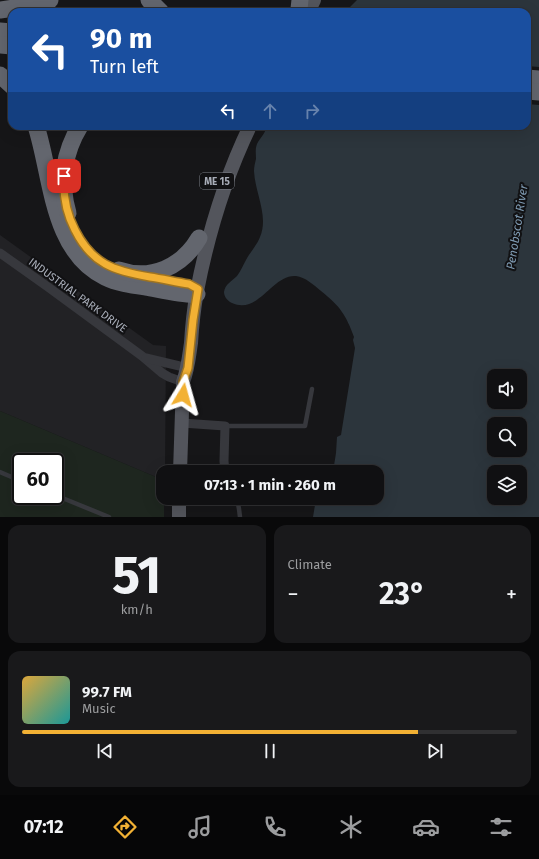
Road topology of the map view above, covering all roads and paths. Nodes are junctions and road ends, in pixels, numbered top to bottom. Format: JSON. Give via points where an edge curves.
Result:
{"nodes":[{"id":1,"x":50,"y":0,"type":"edge"},
{"id":2,"x":149,"y":0,"type":"edge"},
{"id":3,"x":314,"y":0,"type":"edge"},
{"id":4,"x":301,"y":7,"type":"edge"},
{"id":5,"x":14,"y":8,"type":"edge"},
{"id":6,"x":157,"y":8,"type":"edge"},
{"id":7,"x":0,"y":75,"type":"edge"},
{"id":8,"x":8,"y":82,"type":"edge"},
{"id":9,"x":37,"y":130,"type":"edge"},
{"id":10,"x":78,"y":130,"type":"edge"},
{"id":11,"x":238,"y":130,"type":"edge"},
{"id":12,"x":248,"y":130,"type":"edge"},
{"id":13,"x":199,"y":238,"type":"junction"},
{"id":14,"x":0,"y":253,"type":"edge"},
{"id":15,"x":133,"y":274,"type":"junction"},
{"id":16,"x":193,"y":290,"type":"junction"},
{"id":17,"x":142,"y":356,"type":"junction"},
{"id":18,"x":184,"y":367,"type":"junction"},
{"id":19,"x":183,"y":382,"type":"junction"},
{"id":20,"x":312,"y":389,"type":"dead end"},
{"id":21,"x":182,"y":423,"type":"junction"},
{"id":22,"x":225,"y":426,"type":"junction"},
{"id":23,"x":180,"y":465,"type":"edge"},
{"id":24,"x":224,"y":465,"type":"edge"},
{"id":25,"x":0,"y":472,"type":"edge"},
{"id":26,"x":12,"y":477,"type":"edge"},
{"id":27,"x":64,"y":499,"type":"edge"},
{"id":28,"x":180,"y":505,"type":"edge"},
{"id":29,"x":238,"y":505,"type":"edge"},
{"id":30,"x":109,"y":517,"type":"edge"},
{"id":31,"x":179,"y":517,"type":"edge"},
{"id":32,"x":240,"y":517,"type":"edge"}],
"edges":[{"from":1,"to":5,"type":"highway"},
{"from":2,"to":6,"type":"highway"},
{"from":3,"to":4,"type":"main road"},
{"from":7,"to":8,"type":"highway"},
{"from":9,"to":16,"type":"highway","via":[[59,218],[78,256],[93,270],[110,279],[129,284]]},
{"from":10,"to":15,"type":"highway","number":"ME 15","via":[[69,149],[65,169],[65,196],[69,216],[80,240],[93,255],[111,267]]},
{"from":11,"to":13,"type":"main road","number":"ME 15","via":[[217,181]]},
{"from":12,"to":16,"type":"main road","via":[[218,207]]},
{"from":13,"to":15,"type":"highway","number":"ME 15","via":[[185,256],[170,266],[149,274]]},
{"from":13,"to":16,"type":"main road"},
{"from":14,"to":17,"type":"street","name":"INDUSTRIAL PARK DRIVE"},
{"from":15,"to":16,"type":"highway"},
{"from":16,"to":18,"type":"main road","via":[[181,343]]},
{"from":17,"to":18,"type":"street","name":"INDUSTRIAL PARK DRIVE"},
{"from":17,"to":19,"type":"street","name":"INDUSTRIAL PARK DRIVE","via":[[169,378]]},
{"from":18,"to":19,"type":"main road","via":[[180,374]]},
{"from":19,"to":21,"type":"main road"},
{"from":20,"to":22,"type":"lane","via":[[305,426]]},
{"from":21,"to":22,"type":"street"},
{"from":21,"to":23,"type":"main road"},
{"from":22,"to":24,"type":"street"},
{"from":25,"to":26,"type":"lane"},
{"from":27,"to":30,"type":"lane"},
{"from":28,"to":31,"type":"main road"},
{"from":29,"to":32,"type":"lane"}]}
